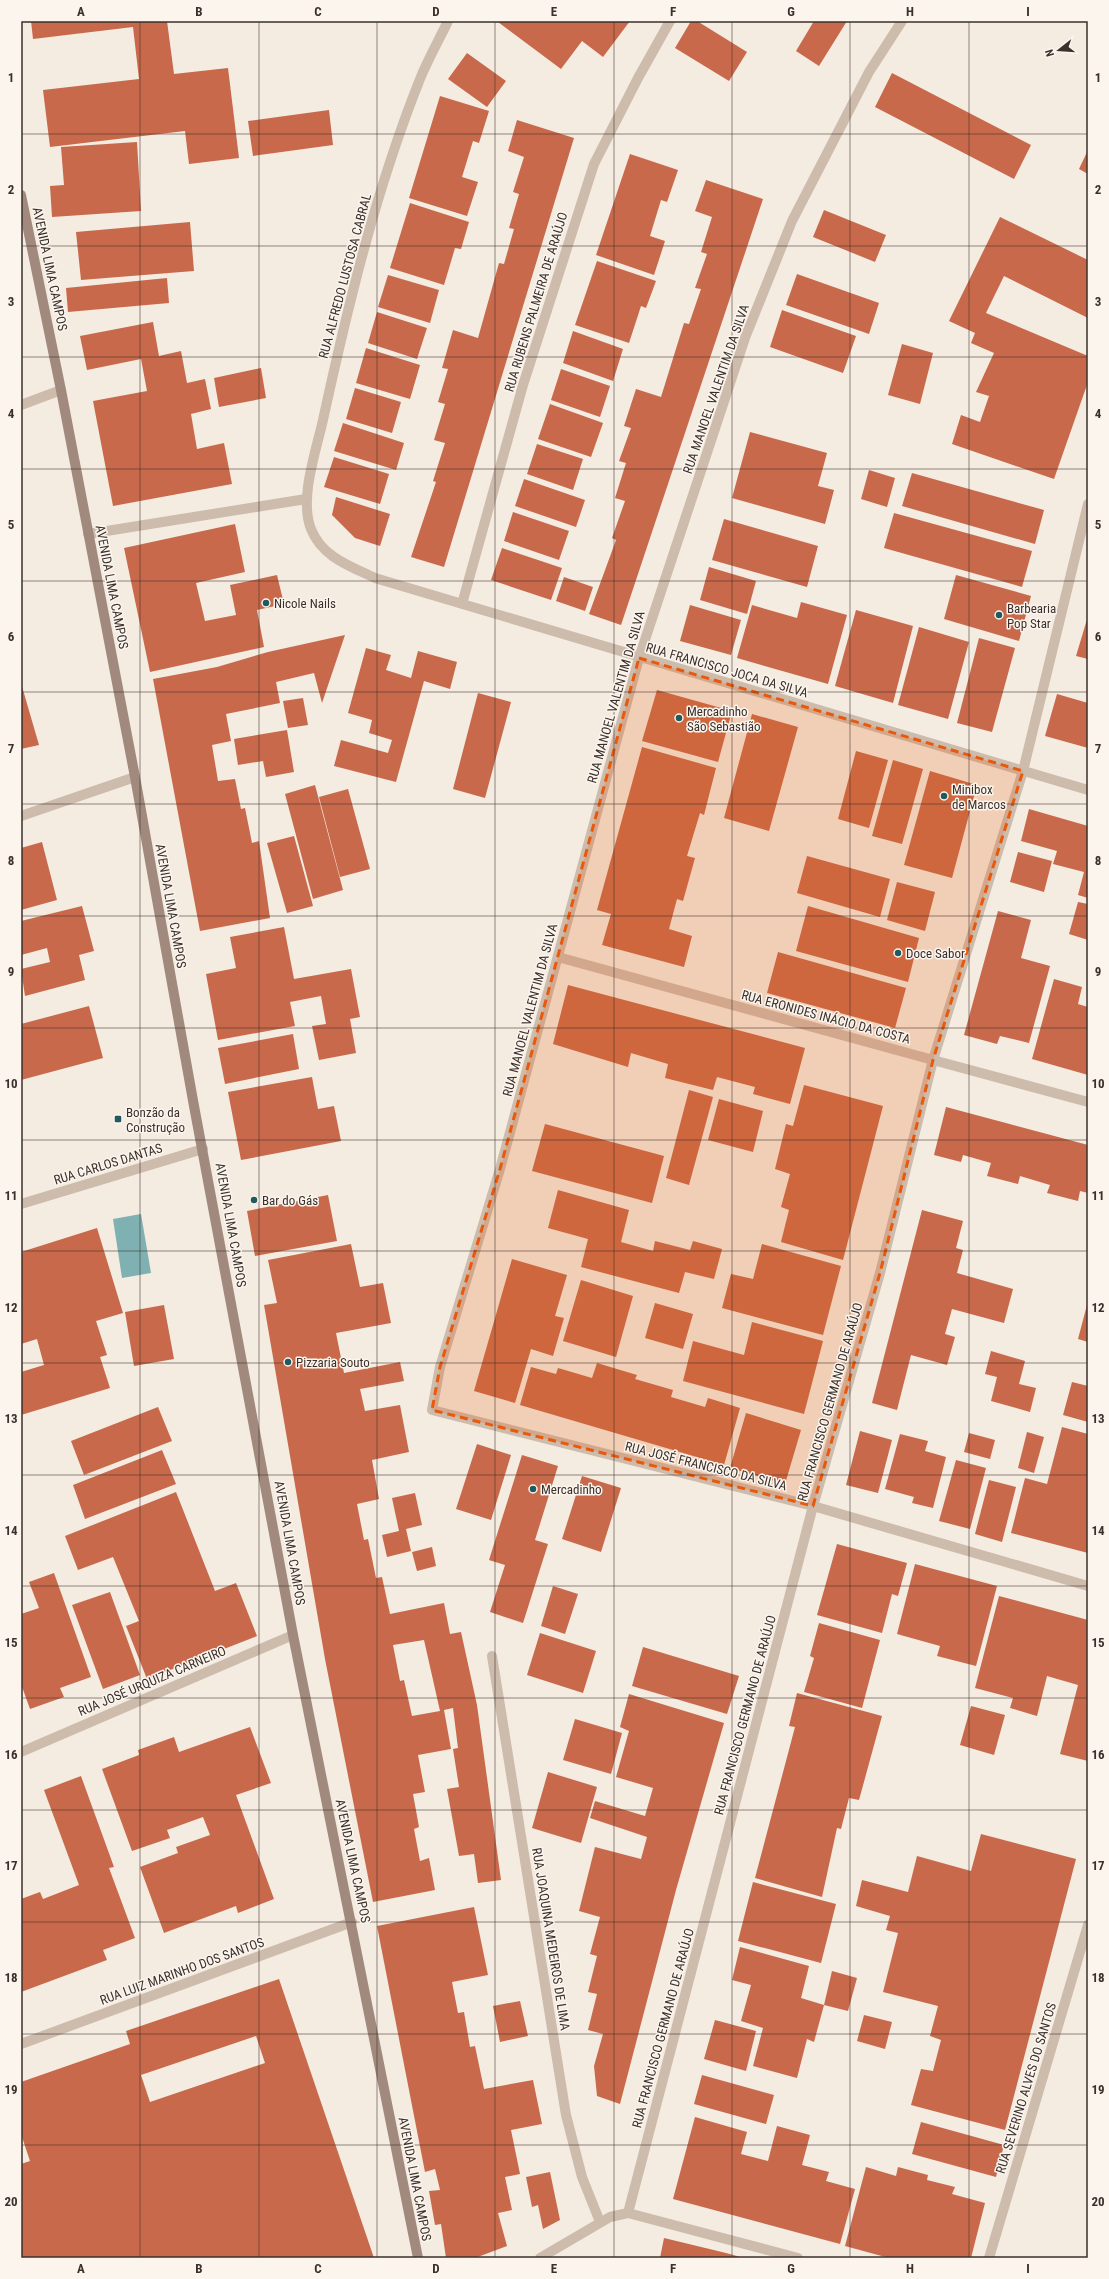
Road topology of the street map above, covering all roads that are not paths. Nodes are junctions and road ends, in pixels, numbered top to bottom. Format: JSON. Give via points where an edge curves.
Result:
{"nodes":[{"id":1,"x":448,"y":21,"type":"edge"},
{"id":2,"x":670,"y":21,"type":"edge"},
{"id":3,"x":902,"y":21,"type":"edge"},
{"id":4,"x":21,"y":195,"type":"edge"},
{"id":5,"x":61,"y":390,"type":"junction"},
{"id":6,"x":21,"y":405,"type":"edge"},
{"id":7,"x":306,"y":499,"type":"junction"},
{"id":8,"x":1088,"y":504,"type":"edge"},
{"id":9,"x":88,"y":534,"type":"junction"},
{"id":10,"x":320,"y":545,"type":"joint"},
{"id":11,"x":462,"y":604,"type":"junction"},
{"id":12,"x":639,"y":658,"type":"junction"},
{"id":13,"x":1023,"y":771,"type":"junction"},
{"id":14,"x":135,"y":777,"type":"junction"},
{"id":15,"x":1088,"y":790,"type":"edge"},
{"id":16,"x":21,"y":816,"type":"edge"},
{"id":17,"x":558,"y":957,"type":"junction"},
{"id":18,"x":933,"y":1060,"type":"junction"},
{"id":19,"x":1088,"y":1102,"type":"edge"},
{"id":20,"x":203,"y":1149,"type":"junction"},
{"id":21,"x":21,"y":1204,"type":"edge"},
{"id":22,"x":432,"y":1410,"type":"joint"},
{"id":23,"x":814,"y":1506,"type":"junction"},
{"id":24,"x":1088,"y":1586,"type":"edge"},
{"id":25,"x":293,"y":1635,"type":"junction"},
{"id":26,"x":492,"y":1656,"type":"dead end"},
{"id":27,"x":21,"y":1752,"type":"edge"},
{"id":28,"x":352,"y":1922,"type":"junction"},
{"id":29,"x":1088,"y":1925,"type":"edge"},
{"id":30,"x":21,"y":2044,"type":"edge"},
{"id":31,"x":628,"y":2212,"type":"junction"},
{"id":32,"x":600,"y":2222,"type":"junction"},
{"id":33,"x":418,"y":2258,"type":"edge"},
{"id":34,"x":540,"y":2258,"type":"edge"},
{"id":35,"x":798,"y":2258,"type":"edge"},
{"id":36,"x":989,"y":2258,"type":"edge"}],
"edges":[{"from":1,"to":7,"type":"street","name":"RUA ALFREDO LUSTOSA CABRAL","via":[[420,78],[382,186],[339,345]]},
{"from":2,"to":11,"type":"street","name":"RUA RUBENS PALMEIRA DE ARAÚJO","via":[[594,164],[523,385]]},
{"from":3,"to":12,"type":"street","name":"RUA MANOEL VALENTIM DA SILVA","via":[[869,72],[792,221],[745,338]]},
{"from":4,"to":5,"type":"main road","name":"AVENIDA LIMA CAMPOS"},
{"from":5,"to":6,"type":"street"},
{"from":5,"to":9,"type":"main road","name":"AVENIDA LIMA CAMPOS"},
{"from":7,"to":9,"type":"street"},
{"from":7,"to":10,"type":"street","name":"RUA ALFREDO LUSTOSA CABRAL","via":[[310,528]]},
{"from":8,"to":13,"type":"street","name":"RUA FRANCISCO GERMANO DE ARAÚJO"},
{"from":9,"to":14,"type":"main road","name":"AVENIDA LIMA CAMPOS"},
{"from":10,"to":11,"type":"street","name":"RUA FRANCISCO JOCA DA SILVA","via":[[334,558],[375,578]]},
{"from":11,"to":12,"type":"street","name":"RUA FRANCISCO JOCA DA SILVA"},
{"from":12,"to":13,"type":"street","name":"RUA FRANCISCO JOCA DA SILVA"},
{"from":12,"to":17,"type":"street","name":"RUA MANOEL VALENTIM DA SILVA"},
{"from":13,"to":15,"type":"street","name":"RUA FRANCISCO JOCA DA SILVA"},
{"from":13,"to":18,"type":"street","name":"RUA FRANCISCO GERMANO DE ARAÚJO"},
{"from":14,"to":16,"type":"street"},
{"from":14,"to":20,"type":"main road","name":"AVENIDA LIMA CAMPOS"},
{"from":17,"to":18,"type":"street","name":"RUA ERONIDES INÁCIO DA COSTA"},
{"from":17,"to":22,"type":"street","name":"RUA MANOEL VALENTIM DA SILVA","via":[[500,1169],[440,1367]]},
{"from":18,"to":19,"type":"street","name":"RUA ERONIDES INÁCIO DA COSTA"},
{"from":18,"to":23,"type":"street","name":"RUA FRANCISCO GERMANO DE ARAÚJO","via":[[880,1273]]},
{"from":20,"to":21,"type":"street","name":"RUA CARLOS DANTAS"},
{"from":20,"to":25,"type":"main road","name":"AVENIDA LIMA CAMPOS"},
{"from":22,"to":23,"type":"street","name":"RUA JOSÉ FRANCISCO DA SILVA"},
{"from":23,"to":24,"type":"street","name":"RUA JOSÉ FRANCISCO DA SILVA"},
{"from":23,"to":31,"type":"street","name":"RUA FRANCISCO GERMANO DE ARAÚJO"},
{"from":25,"to":27,"type":"street","name":"RUA JOSÉ URQUIZA CARNEIRO"},
{"from":25,"to":28,"type":"main road","name":"AVENIDA LIMA CAMPOS"},
{"from":26,"to":32,"type":"street","name":"RUA JOAQUINA MEDEIROS DE LIMA","via":[[566,2114],[582,2177]]},
{"from":28,"to":30,"type":"street","name":"RUA LUIZ MARINHO DOS SANTOS"},
{"from":28,"to":33,"type":"main road","name":"AVENIDA LIMA CAMPOS"},
{"from":29,"to":36,"type":"street","name":"RUA SEVERINO ALVES DO SANTOS"},
{"from":31,"to":32,"type":"street"},
{"from":31,"to":35,"type":"street"},
{"from":32,"to":34,"type":"street"}]}
